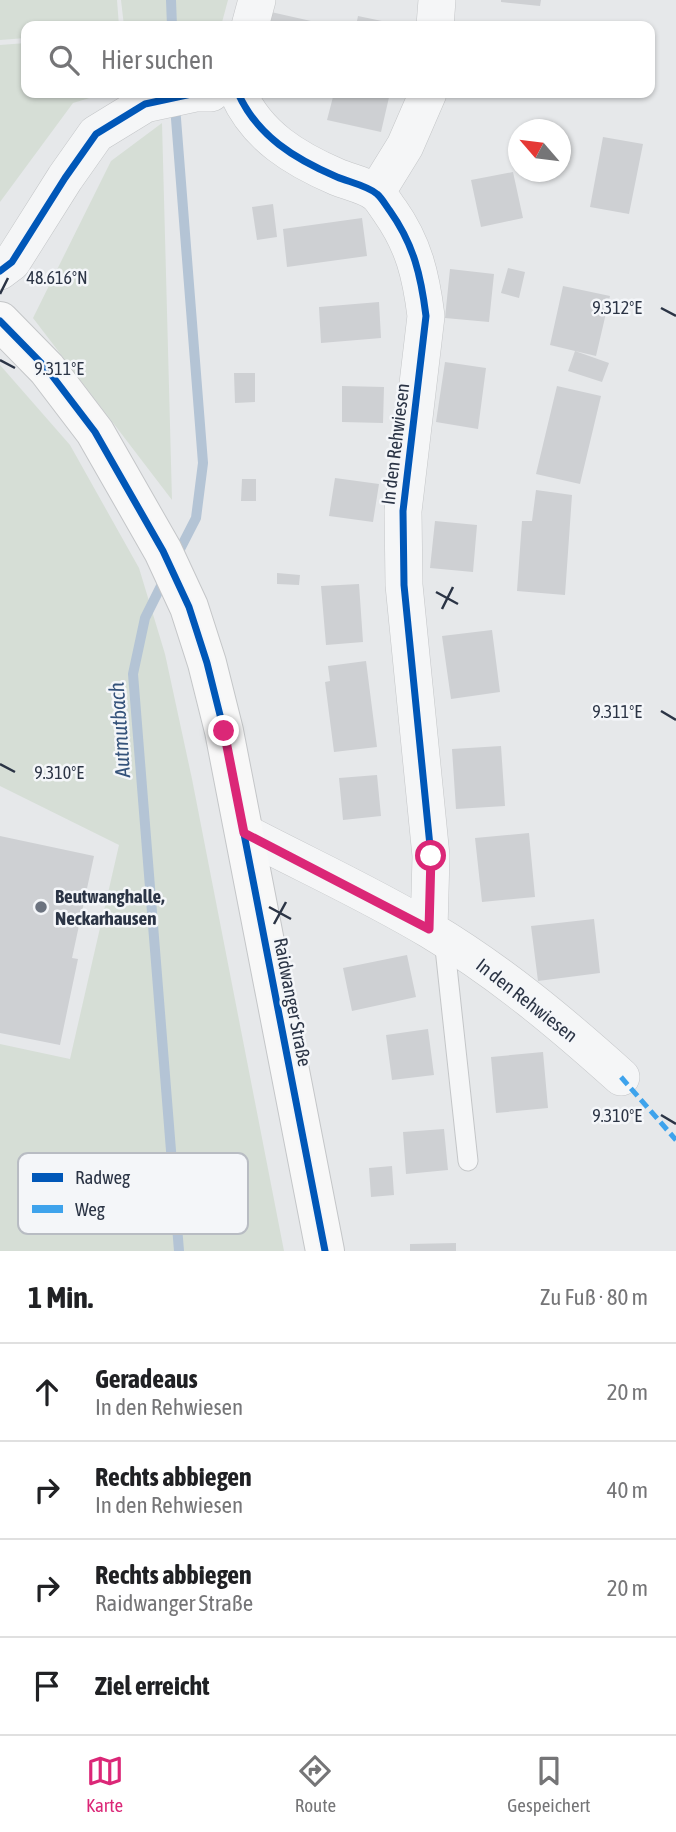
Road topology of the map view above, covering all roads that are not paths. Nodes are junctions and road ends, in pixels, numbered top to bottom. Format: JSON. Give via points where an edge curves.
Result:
{"nodes":[{"id":1,"x":257,"y":0,"type":"edge"},
{"id":2,"x":438,"y":0,"type":"edge"},
{"id":3,"x":251,"y":21,"type":"edge"},
{"id":4,"x":436,"y":21,"type":"edge"},
{"id":5,"x":173,"y":98,"type":"edge"},
{"id":6,"x":240,"y":98,"type":"edge"},
{"id":7,"x":426,"y":98,"type":"edge"},
{"id":8,"x":376,"y":193,"type":"junction"},
{"id":9,"x":0,"y":271,"type":"edge"},
{"id":10,"x":0,"y":321,"type":"edge"},
{"id":11,"x":244,"y":833,"type":"junction"},
{"id":12,"x":436,"y":934,"type":"junction"},
{"id":13,"x":621,"y":1077,"type":"dead end"},
{"id":14,"x":468,"y":1161,"type":"dead end"},
{"id":15,"x":325,"y":1251,"type":"edge"}],
"edges":[{"from":1,"to":3,"type":"street"},
{"from":2,"to":4,"type":"street"},
{"from":5,"to":9,"type":"street","via":[[145,104],[96,134],[12,262]]},
{"from":6,"to":8,"type":"street","via":[[257,127],[293,155]]},
{"from":7,"to":8,"type":"street","via":[[405,146]]},
{"from":8,"to":12,"type":"street","name":"In den Rehwiesen","via":[[415,256],[426,316],[403,523],[404,585]]},
{"from":10,"to":11,"type":"street","name":"Raidwanger Straße","via":[[47,369],[95,432],[163,551],[189,607],[219,708]]},
{"from":11,"to":12,"type":"street","name":"In den Rehwiesen"},
{"from":11,"to":15,"type":"street","name":"Raidwanger Straße"},
{"from":12,"to":13,"type":"street","name":"In den Rehwiesen","via":[[505,979]]},
{"from":12,"to":14,"type":"lane"}]}
